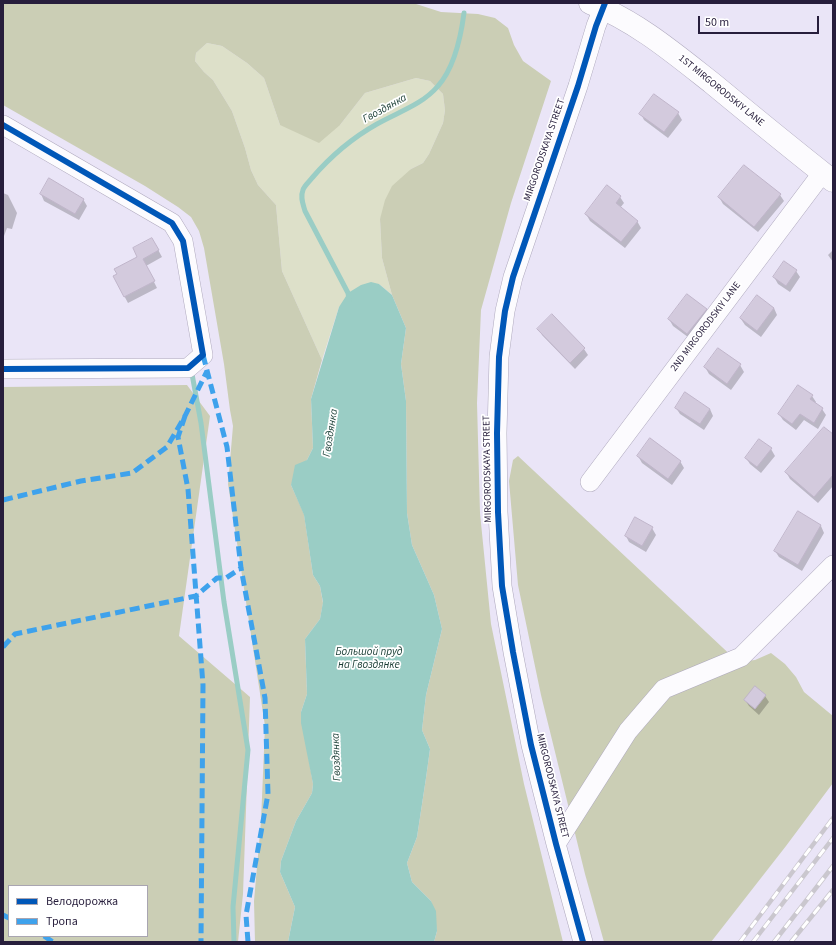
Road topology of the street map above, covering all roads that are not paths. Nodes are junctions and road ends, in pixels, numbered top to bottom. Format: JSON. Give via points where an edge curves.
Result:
{"nodes":[{"id":1,"x":600,"y":5,"type":"edge"},
{"id":2,"x":3,"y":126,"type":"edge"},
{"id":3,"x":828,"y":176,"type":"edge"},
{"id":4,"x":3,"y":369,"type":"edge"},
{"id":5,"x":590,"y":482,"type":"dead end"},
{"id":6,"x":833,"y":566,"type":"edge"},
{"id":7,"x":556,"y":844,"type":"junction"},
{"id":8,"x":583,"y":942,"type":"edge"}],
"edges":[{"from":1,"to":3,"type":"street","name":"1ST MIRGORODSKIY LANE","via":[[662,44]]},
{"from":1,"to":7,"type":"street","name":"MIRGORODSKAYA STREET","via":[[578,86],[514,277],[505,311],[499,358],[498,512],[502,586],[531,744]]},
{"from":2,"to":4,"type":"street","via":[[172,223],[182,241],[203,355],[188,368]]},
{"from":3,"to":5,"type":"street","name":"2ND MIRGORODSKIY LANE"},
{"from":6,"to":7,"type":"street","via":[[742,657],[664,689],[628,731]]},
{"from":7,"to":8,"type":"street","name":"MIRGORODSKAYA STREET"}]}
